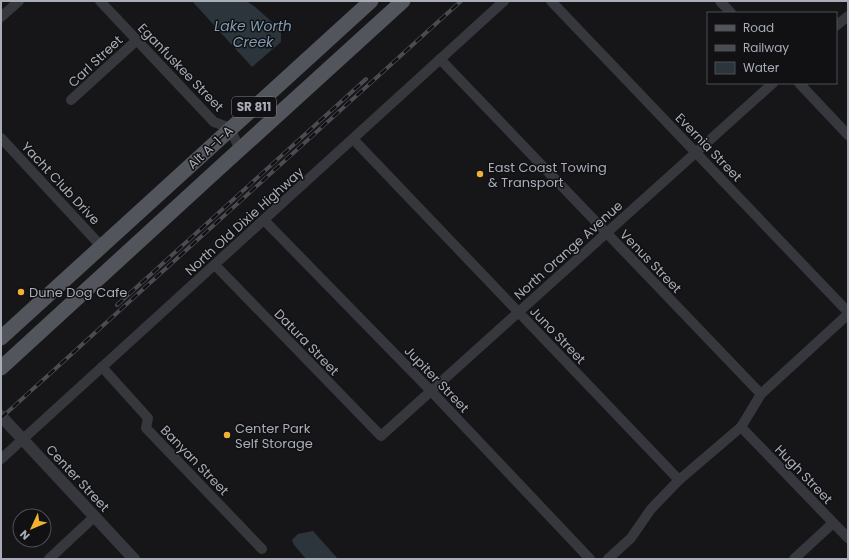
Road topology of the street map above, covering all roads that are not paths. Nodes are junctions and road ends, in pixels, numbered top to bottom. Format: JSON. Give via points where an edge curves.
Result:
{"nodes":[{"id":1,"x":19,"y":1,"type":"edge"},
{"id":2,"x":100,"y":1,"type":"edge"},
{"id":3,"x":371,"y":1,"type":"edge"},
{"id":4,"x":403,"y":1,"type":"edge"},
{"id":5,"x":504,"y":1,"type":"edge"},
{"id":6,"x":551,"y":1,"type":"edge"},
{"id":7,"x":720,"y":1,"type":"edge"},
{"id":8,"x":731,"y":12,"type":"edge"},
{"id":9,"x":848,"y":16,"type":"edge"},
{"id":10,"x":1,"y":17,"type":"edge"},
{"id":11,"x":837,"y":25,"type":"edge"},
{"id":12,"x":137,"y":40,"type":"junction"},
{"id":13,"x":440,"y":59,"type":"junction"},
{"id":14,"x":772,"y":84,"type":"edge"},
{"id":15,"x":799,"y":84,"type":"edge"},
{"id":16,"x":71,"y":100,"type":"dead end"},
{"id":17,"x":230,"y":128,"type":"junction"},
{"id":18,"x":848,"y":135,"type":"edge"},
{"id":19,"x":1,"y":138,"type":"edge"},
{"id":20,"x":352,"y":139,"type":"junction"},
{"id":21,"x":240,"y":150,"type":"junction"},
{"id":22,"x":696,"y":153,"type":"junction"},
{"id":23,"x":264,"y":220,"type":"junction"},
{"id":24,"x":606,"y":233,"type":"junction"},
{"id":25,"x":101,"y":246,"type":"junction"},
{"id":26,"x":215,"y":265,"type":"junction"},
{"id":27,"x":518,"y":312,"type":"junction"},
{"id":28,"x":848,"y":312,"type":"edge"},
{"id":29,"x":848,"y":317,"type":"edge"},
{"id":30,"x":1,"y":338,"type":"edge"},
{"id":31,"x":102,"y":367,"type":"junction"},
{"id":32,"x":1,"y":368,"type":"edge"},
{"id":33,"x":431,"y":391,"type":"junction"},
{"id":34,"x":761,"y":394,"type":"junction"},
{"id":35,"x":1,"y":416,"type":"edge"},
{"id":36,"x":741,"y":427,"type":"junction"},
{"id":37,"x":381,"y":436,"type":"joint"},
{"id":38,"x":23,"y":439,"type":"junction"},
{"id":39,"x":1,"y":459,"type":"edge"},
{"id":40,"x":679,"y":480,"type":"junction"},
{"id":41,"x":94,"y":517,"type":"junction"},
{"id":42,"x":834,"y":523,"type":"junction"},
{"id":43,"x":848,"y":538,"type":"edge"},
{"id":44,"x":262,"y":549,"type":"dead end"},
{"id":45,"x":49,"y":559,"type":"edge"},
{"id":46,"x":134,"y":559,"type":"edge"},
{"id":47,"x":590,"y":559,"type":"edge"},
{"id":48,"x":608,"y":559,"type":"edge"},
{"id":49,"x":794,"y":559,"type":"edge"}],
"edges":[{"from":1,"to":10,"type":"street"},
{"from":2,"to":12,"type":"street","name":"Eganfuskee Street"},
{"from":3,"to":17,"type":"main road","name":"Alt A-1-A","number":"SR 811"},
{"from":4,"to":21,"type":"main road","name":"Alt A-1-A","number":"SR 811"},
{"from":5,"to":13,"type":"street","name":"North Old Dixie Highway"},
{"from":6,"to":22,"type":"street","name":"Evernia Street"},
{"from":7,"to":8,"type":"street"},
{"from":9,"to":11,"type":"street"},
{"from":12,"to":16,"type":"street","name":"Carl Street"},
{"from":12,"to":17,"type":"street","name":"Eganfuskee Street","via":[[214,122]]},
{"from":13,"to":20,"type":"street","name":"North Old Dixie Highway"},
{"from":13,"to":24,"type":"street","name":"Venus Street"},
{"from":14,"to":22,"type":"street","name":"North Orange Avenue"},
{"from":15,"to":18,"type":"street"},
{"from":17,"to":21,"type":"street"},
{"from":17,"to":25,"type":"main road","name":"Alt A-1-A","number":"SR 811"},
{"from":19,"to":25,"type":"street","name":"Yacht Club Drive"},
{"from":20,"to":23,"type":"street","name":"North Old Dixie Highway"},
{"from":20,"to":27,"type":"street","name":"Juno Street"},
{"from":21,"to":32,"type":"main road","name":"Alt A-1-A","number":"SR 811"},
{"from":22,"to":24,"type":"street","name":"North Orange Avenue"},
{"from":22,"to":28,"type":"street","name":"Evernia Street"},
{"from":23,"to":26,"type":"street","name":"North Old Dixie Highway"},
{"from":23,"to":33,"type":"street","name":"Jupiter Street"},
{"from":24,"to":27,"type":"street","name":"North Orange Avenue"},
{"from":24,"to":34,"type":"street","name":"Venus Street"},
{"from":25,"to":30,"type":"main road","number":"SR 811"},
{"from":26,"to":31,"type":"street","name":"North Old Dixie Highway"},
{"from":26,"to":37,"type":"street","name":"Datura Street"},
{"from":27,"to":33,"type":"street","name":"North Orange Avenue"},
{"from":27,"to":40,"type":"street","name":"Juno Street"},
{"from":29,"to":34,"type":"street","via":[[845,316]]},
{"from":31,"to":38,"type":"street","name":"North Old Dixie Highway"},
{"from":31,"to":44,"type":"street","name":"Banyan Street","via":[[148,418],[146,428]]},
{"from":33,"to":37,"type":"street","name":"North Orange Avenue"},
{"from":33,"to":47,"type":"street","name":"Jupiter Street"},
{"from":34,"to":36,"type":"street"},
{"from":35,"to":38,"type":"street","name":"Center Street"},
{"from":36,"to":40,"type":"street"},
{"from":36,"to":42,"type":"street","name":"Hugh Street"},
{"from":38,"to":39,"type":"street","name":"North Old Dixie Highway"},
{"from":38,"to":41,"type":"street","name":"Center Street"},
{"from":40,"to":48,"type":"street","via":[[651,509],[631,538]]},
{"from":41,"to":45,"type":"street"},
{"from":41,"to":46,"type":"street","name":"Center Street"},
{"from":42,"to":43,"type":"street","name":"Hugh Street"},
{"from":42,"to":49,"type":"street"}]}
